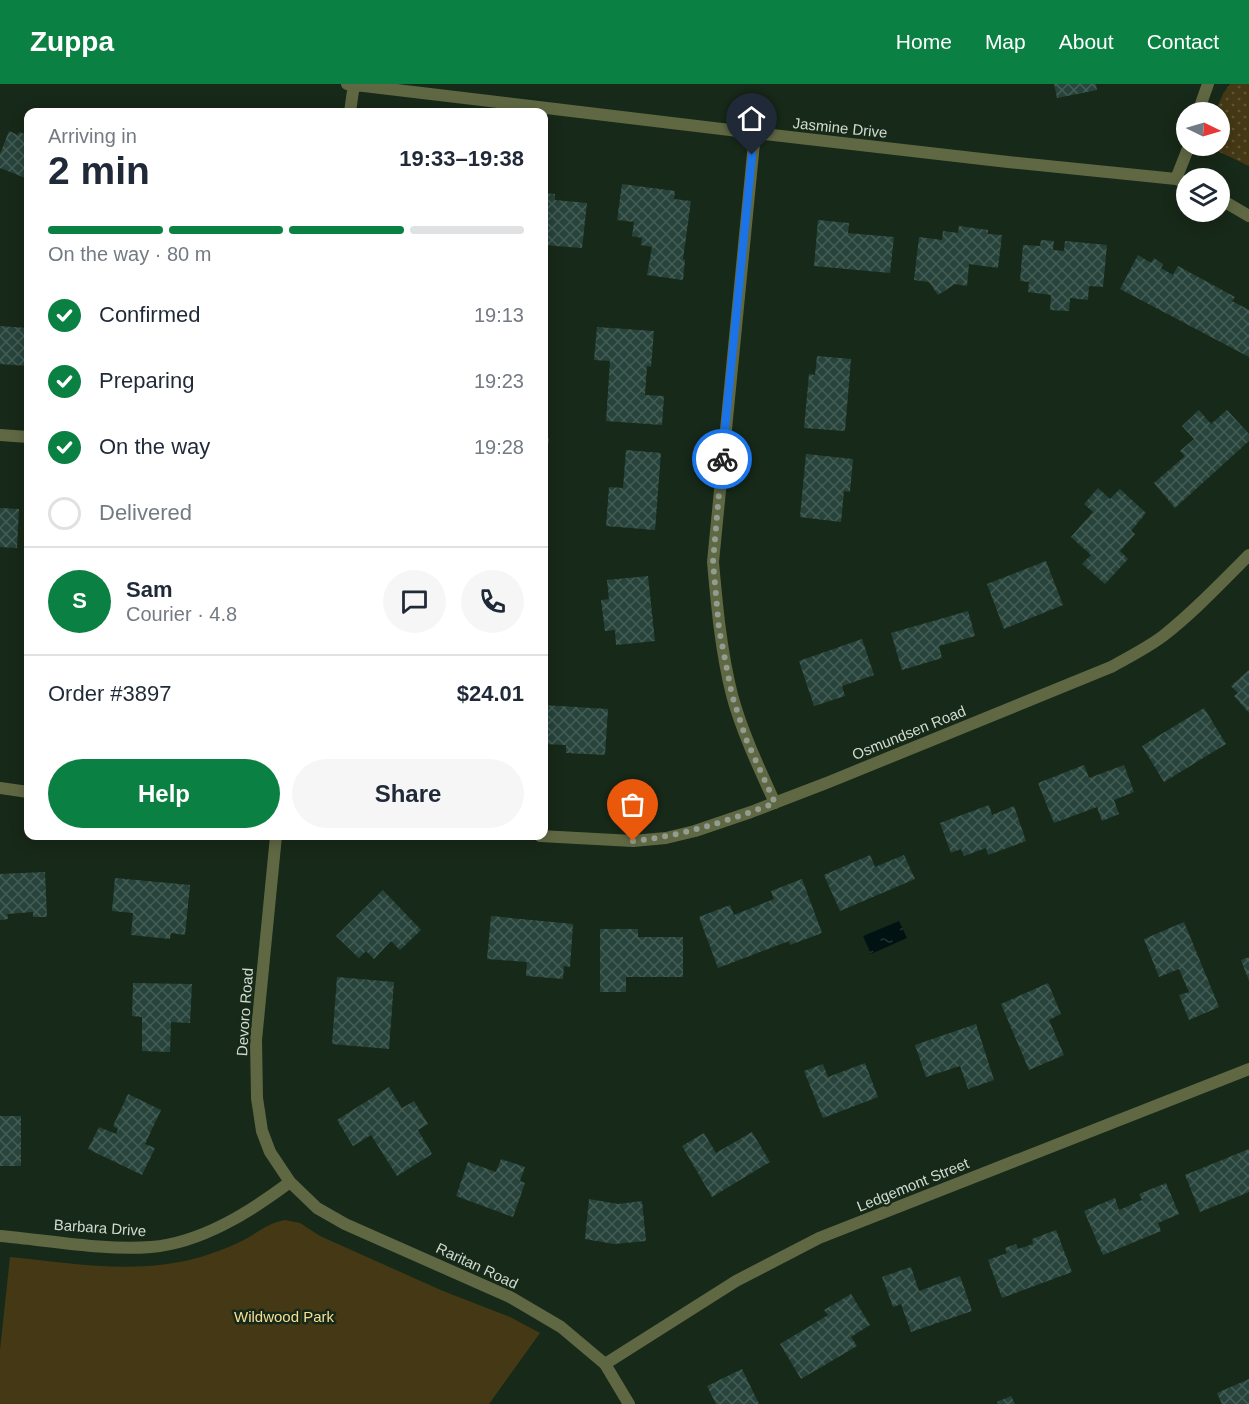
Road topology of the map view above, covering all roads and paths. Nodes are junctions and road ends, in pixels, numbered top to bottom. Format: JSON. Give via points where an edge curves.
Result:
{"nodes":[{"id":1,"x":347,"y":84,"type":"edge"},
{"id":2,"x":354,"y":84,"type":"edge"},
{"id":3,"x":1208,"y":84,"type":"edge"},
{"id":4,"x":1202,"y":102,"type":"edge"},
{"id":5,"x":351,"y":108,"type":"edge"},
{"id":6,"x":754,"y":133,"type":"junction"},
{"id":7,"x":1176,"y":180,"type":"edge"},
{"id":8,"x":1230,"y":205,"type":"edge"},
{"id":9,"x":1249,"y":216,"type":"edge"},
{"id":10,"x":0,"y":435,"type":"edge"},
{"id":11,"x":24,"y":438,"type":"edge"},
{"id":12,"x":1249,"y":555,"type":"edge"},
{"id":13,"x":0,"y":788,"type":"edge"},
{"id":14,"x":22,"y":792,"type":"edge"},
{"id":15,"x":0,"y":793,"type":"edge"},
{"id":16,"x":775,"y":803,"type":"junction"},
{"id":17,"x":548,"y":836,"type":"edge"},
{"id":18,"x":276,"y":840,"type":"edge"},
{"id":19,"x":1249,"y":1069,"type":"edge"},
{"id":20,"x":290,"y":1182,"type":"junction"},
{"id":21,"x":0,"y":1236,"type":"edge"},
{"id":22,"x":605,"y":1364,"type":"junction"},
{"id":23,"x":629,"y":1404,"type":"edge"}],
"edges":[{"from":1,"to":2,"type":"street","name":"Jasmine Drive"},
{"from":2,"to":5,"type":"street"},
{"from":2,"to":6,"type":"street","name":"Jasmine Drive"},
{"from":3,"to":4,"type":"street"},
{"from":6,"to":7,"type":"street","name":"Jasmine Drive"},
{"from":6,"to":16,"type":"street","via":[[713,562],[719,629],[732,695],[746,739]]},
{"from":8,"to":9,"type":"street"},
{"from":10,"to":11,"type":"street"},
{"from":12,"to":16,"type":"street","name":"Osmundsen Road","via":[[1164,636],[1111,667]]},
{"from":13,"to":14,"type":"street"},
{"from":14,"to":15,"type":"street"},
{"from":16,"to":17,"type":"street","name":"Osmundsen Road","via":[[666,838],[633,841]]},
{"from":18,"to":20,"type":"street","name":"Devoro Road","via":[[256,1040],[257,1098],[270,1152]]},
{"from":19,"to":22,"type":"street","name":"Ledgemont Street","via":[[819,1238],[736,1281]]},
{"from":20,"to":21,"type":"street","name":"Barbara Drive","via":[[260,1205],[222,1226],[153,1247],[122,1248]]},
{"from":20,"to":22,"type":"street","name":"Raritan Road","via":[[317,1208],[345,1224],[510,1297],[561,1327]]},
{"from":22,"to":23,"type":"street","name":"Raritan Road"}]}
